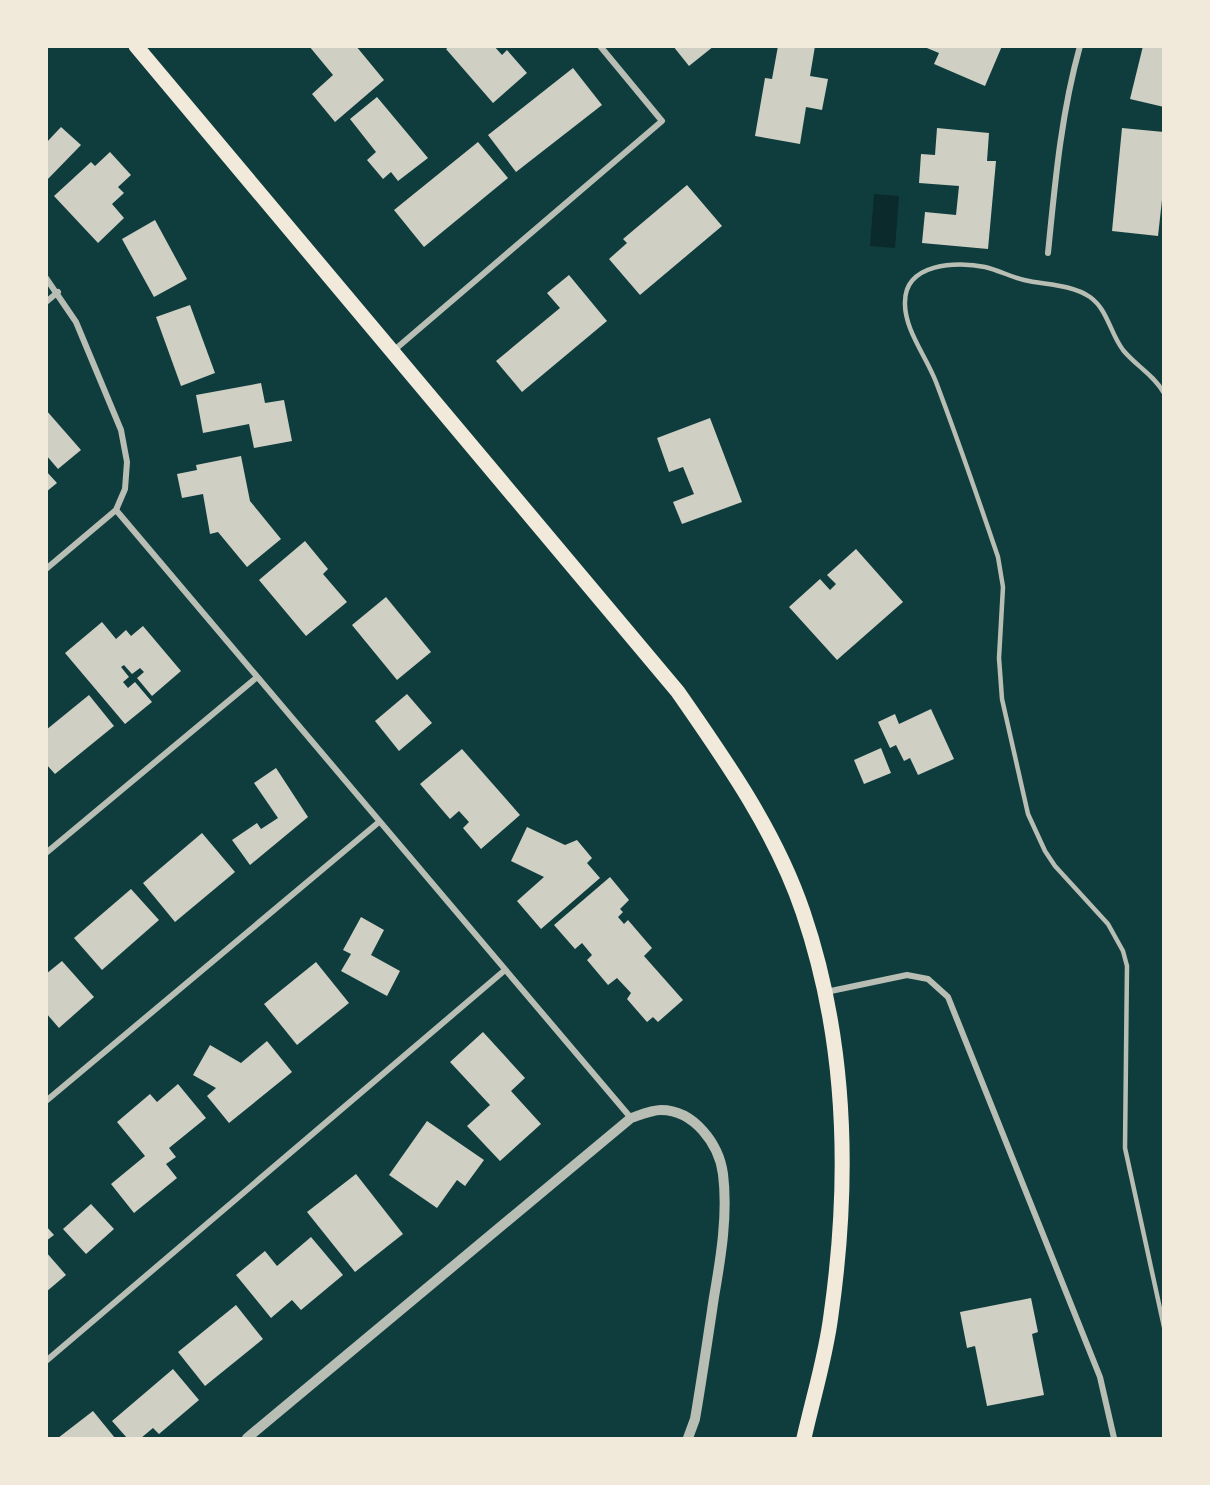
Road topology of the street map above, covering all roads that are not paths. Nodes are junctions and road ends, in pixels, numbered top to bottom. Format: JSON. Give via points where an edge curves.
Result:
{"nodes":[{"id":1,"x":136,"y":46,"type":"edge"},
{"id":2,"x":600,"y":46,"type":"edge"},
{"id":3,"x":1080,"y":46,"type":"edge"},
{"id":4,"x":1048,"y":253,"type":"dead end"},
{"id":5,"x":46,"y":279,"type":"edge"},
{"id":6,"x":58,"y":292,"type":"junction"},
{"id":7,"x":46,"y":302,"type":"edge"},
{"id":8,"x":392,"y":352,"type":"junction"},
{"id":9,"x":1164,"y":393,"type":"edge"},
{"id":10,"x":116,"y":510,"type":"junction"},
{"id":11,"x":46,"y":569,"type":"edge"},
{"id":12,"x":256,"y":678,"type":"junction"},
{"id":13,"x":379,"y":822,"type":"junction"},
{"id":14,"x":46,"y":853,"type":"edge"},
{"id":15,"x":504,"y":970,"type":"junction"},
{"id":16,"x":826,"y":992,"type":"junction"},
{"id":17,"x":46,"y":1101,"type":"edge"},
{"id":18,"x":631,"y":1118,"type":"junction"},
{"id":19,"x":1164,"y":1327,"type":"edge"},
{"id":20,"x":46,"y":1362,"type":"edge"},
{"id":21,"x":248,"y":1438,"type":"edge"},
{"id":22,"x":688,"y":1438,"type":"edge"},
{"id":23,"x":804,"y":1438,"type":"edge"},
{"id":24,"x":1114,"y":1438,"type":"edge"}],
"edges":[{"from":1,"to":8,"type":"main road"},
{"from":2,"to":8,"type":"street","via":[[662,121]]},
{"from":3,"to":4,"type":"street","via":[[1058,147]]},
{"from":5,"to":6,"type":"street"},
{"from":6,"to":7,"type":"street"},
{"from":6,"to":10,"type":"street","via":[[76,322],[121,430],[127,462],[125,489]]},
{"from":8,"to":16,"type":"main road","via":[[678,692],[734,772],[803,910]]},
{"from":9,"to":19,"type":"lane","via":[[1124,351],[1100,306],[1082,292],[1021,280],[984,267],[960,266],[938,266],[917,276],[908,287],[904,300],[906,315],[939,389],[998,557],[1003,587],[999,658],[1002,699],[1028,814],[1050,858],[1108,924],[1125,958],[1125,1148]]},
{"from":10,"to":11,"type":"street"},
{"from":10,"to":12,"type":"street"},
{"from":12,"to":13,"type":"street"},
{"from":12,"to":14,"type":"street"},
{"from":13,"to":15,"type":"street"},
{"from":13,"to":17,"type":"street"},
{"from":15,"to":18,"type":"street"},
{"from":15,"to":20,"type":"street"},
{"from":16,"to":23,"type":"main road","via":[[840,1096],[842,1207],[831,1317]]},
{"from":16,"to":24,"type":"street","via":[[907,975],[928,979],[948,997],[1100,1377]]},
{"from":18,"to":21,"type":"street"},
{"from":18,"to":22,"type":"street","via":[[660,1110],[676,1112],[698,1125],[714,1145],[723,1172],[721,1254],[695,1419]]}]}
